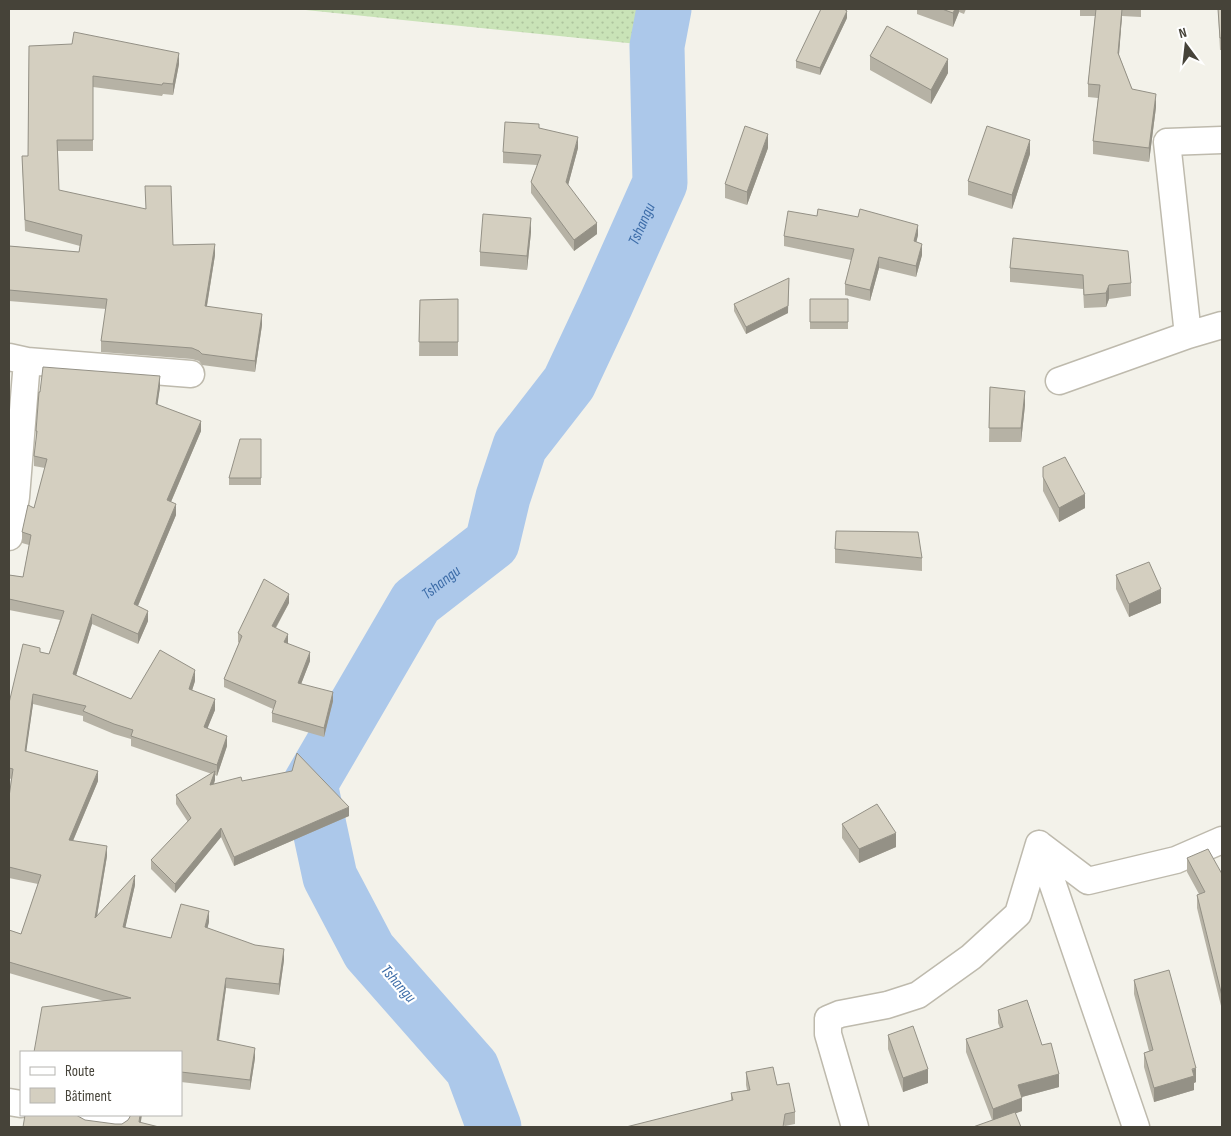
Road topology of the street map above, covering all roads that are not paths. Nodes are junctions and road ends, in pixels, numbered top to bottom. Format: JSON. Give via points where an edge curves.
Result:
{"nodes":[{"id":1,"x":1222,"y":140,"type":"edge"},
{"id":2,"x":1222,"y":325,"type":"edge"},
{"id":3,"x":1188,"y":334,"type":"junction"},
{"id":4,"x":18,"y":359,"type":"edge"},
{"id":5,"x":191,"y":374,"type":"dead end"},
{"id":6,"x":1059,"y":381,"type":"dead end"},
{"id":7,"x":9,"y":537,"type":"edge"},
{"id":8,"x":1222,"y":840,"type":"edge"},
{"id":9,"x":1040,"y":844,"type":"junction"},
{"id":10,"x":93,"y":1116,"type":"edge"},
{"id":11,"x":117,"y":1120,"type":"dead end"},
{"id":12,"x":855,"y":1127,"type":"edge"},
{"id":13,"x":1136,"y":1127,"type":"edge"}],
"edges":[{"from":1,"to":3,"type":"street","via":[[1167,142]]},
{"from":2,"to":3,"type":"street"},
{"from":3,"to":6,"type":"street"},
{"from":4,"to":5,"type":"street"},
{"from":4,"to":7,"type":"street","via":[[16,497]]},
{"from":8,"to":9,"type":"street","via":[[1176,860],[1088,881]]},
{"from":9,"to":12,"type":"street","via":[[1018,914],[971,957],[918,995],[840,1014],[828,1020],[828,1034]]},
{"from":9,"to":13,"type":"street"},
{"from":10,"to":11,"type":"street"}]}
